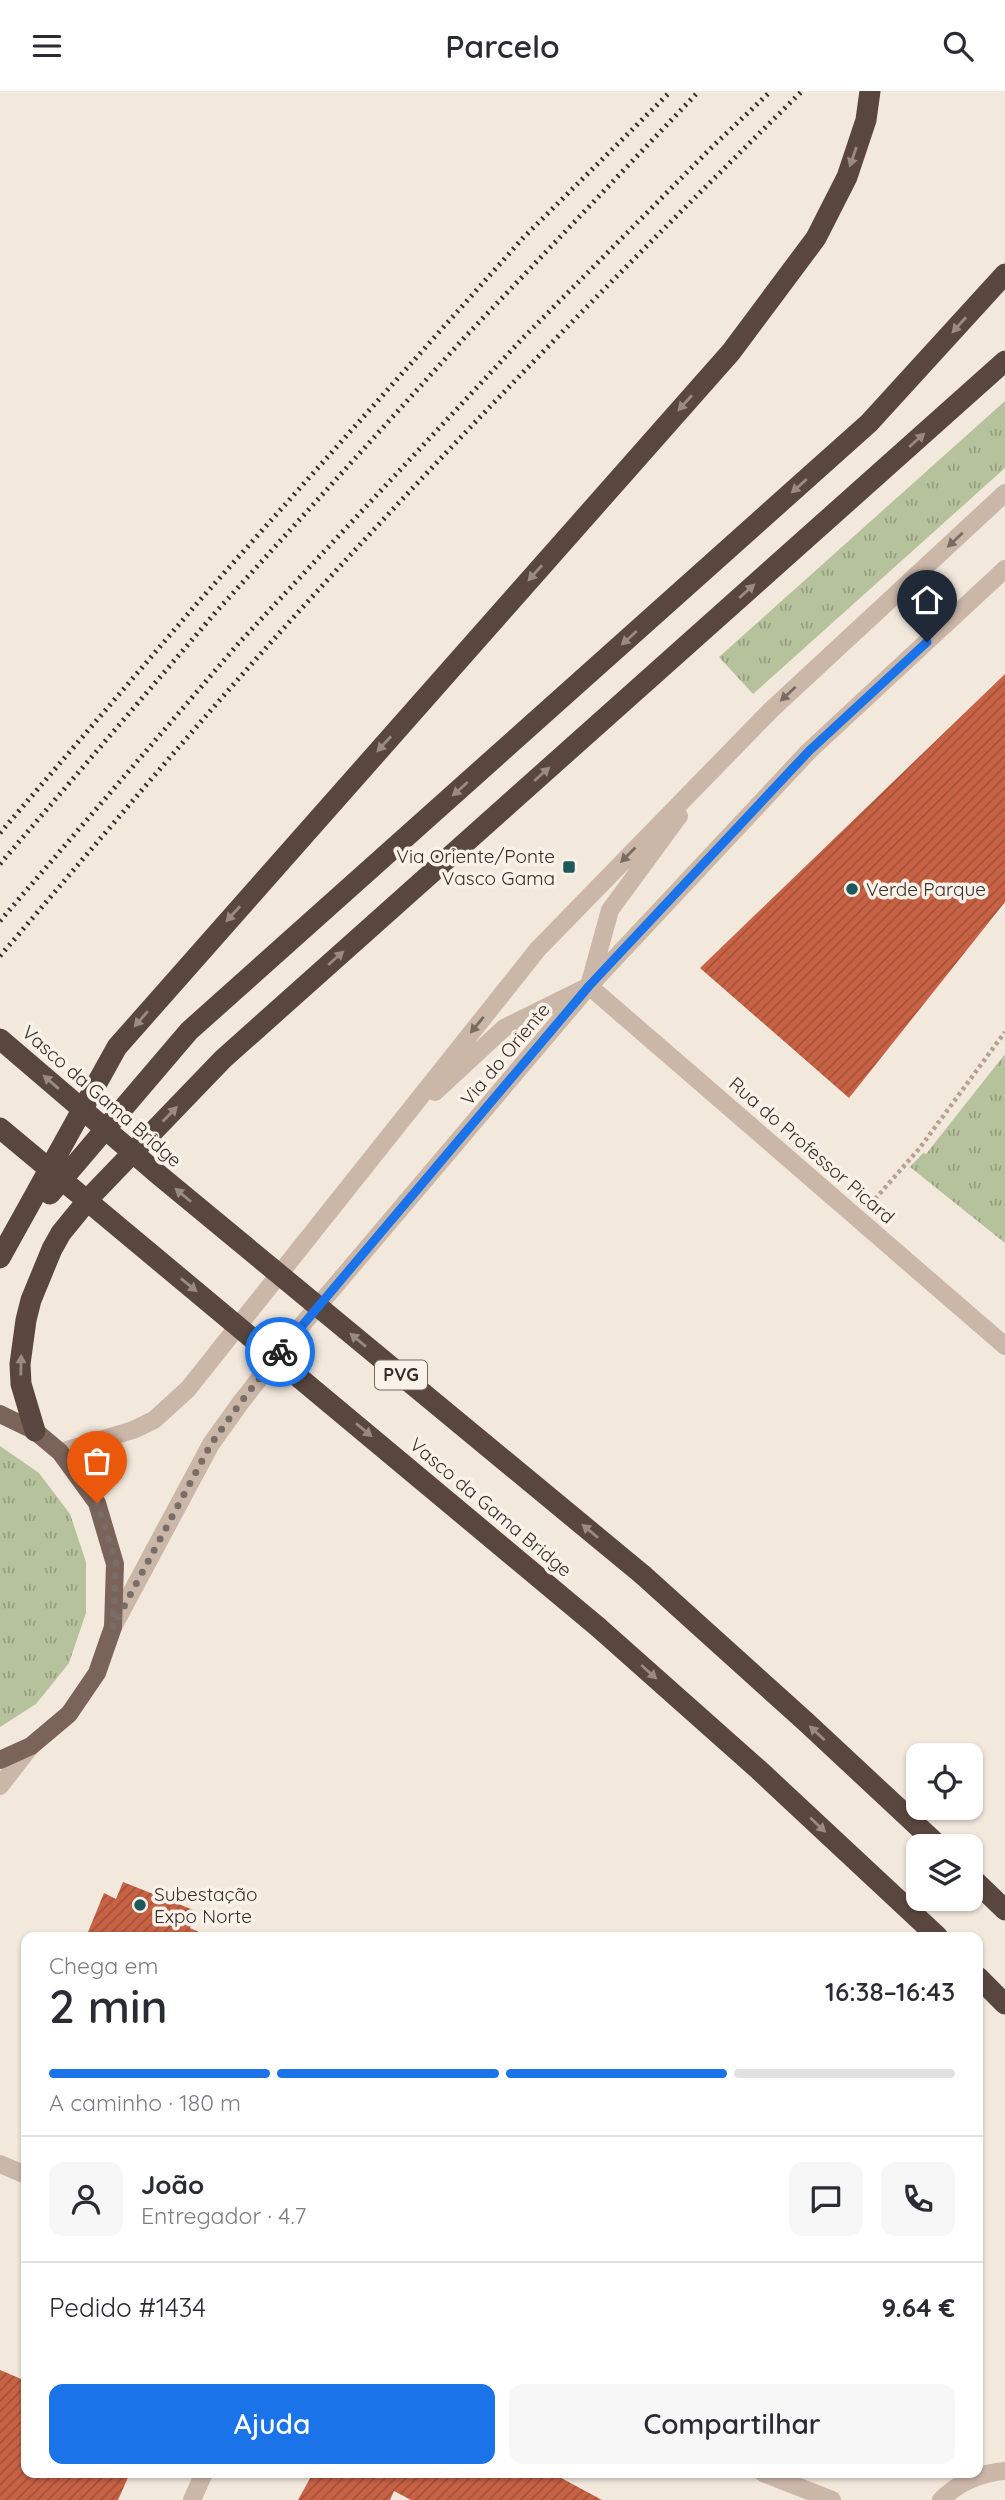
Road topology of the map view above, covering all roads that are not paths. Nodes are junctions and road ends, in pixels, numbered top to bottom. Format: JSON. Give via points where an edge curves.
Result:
{"nodes":[{"id":1,"x":870,"y":91,"type":"edge"},
{"id":2,"x":1005,"y":274,"type":"edge"},
{"id":3,"x":1005,"y":361,"type":"edge"},
{"id":4,"x":1005,"y":493,"type":"edge"},
{"id":5,"x":1005,"y":569,"type":"edge"},
{"id":6,"x":712,"y":770,"type":"junction"},
{"id":7,"x":589,"y":986,"type":"junction"},
{"id":8,"x":0,"y":1038,"type":"edge"},
{"id":9,"x":0,"y":1128,"type":"edge"},
{"id":10,"x":389,"y":1136,"type":"junction"},
{"id":11,"x":11,"y":1238,"type":"junction"},
{"id":12,"x":0,"y":1258,"type":"edge"},
{"id":13,"x":1005,"y":1346,"type":"edge"},
{"id":14,"x":0,"y":1414,"type":"edge"},
{"id":15,"x":35,"y":1431,"type":"junction"},
{"id":16,"x":60,"y":1452,"type":"junction"},
{"id":17,"x":113,"y":1627,"type":"junction"},
{"id":18,"x":31,"y":1747,"type":"junction"},
{"id":19,"x":0,"y":1760,"type":"edge"},
{"id":20,"x":0,"y":1786,"type":"edge"},
{"id":21,"x":926,"y":1834,"type":"edge"},
{"id":22,"x":983,"y":1889,"type":"edge"},
{"id":23,"x":1005,"y":1910,"type":"edge"},
{"id":24,"x":933,"y":1932,"type":"edge"},
{"id":25,"x":983,"y":1982,"type":"edge"},
{"id":26,"x":1005,"y":2004,"type":"edge"},
{"id":27,"x":0,"y":2164,"type":"edge"},
{"id":28,"x":21,"y":2173,"type":"edge"},
{"id":29,"x":1005,"y":2471,"type":"edge"},
{"id":30,"x":983,"y":2475,"type":"edge"},
{"id":31,"x":202,"y":2478,"type":"edge"},
{"id":32,"x":776,"y":2478,"type":"edge"},
{"id":33,"x":973,"y":2478,"type":"edge"},
{"id":34,"x":192,"y":2500,"type":"edge"},
{"id":35,"x":832,"y":2500,"type":"edge"},
{"id":36,"x":941,"y":2500,"type":"edge"}],
"edges":[{"from":1,"to":11,"type":"highway","one_way":true,"via":[[866,120],[847,177],[816,239],[731,352],[117,1047]]},
{"from":2,"to":11,"type":"highway","one_way":true,"via":[[869,423],[189,1031]]},
{"from":15,"to":3,"type":"highway","one_way":true,"via":[[21,1384],[26,1320],[52,1249],[92,1195],[223,1059]]},
{"from":4,"to":6,"type":"street","name":"Via do Oriente","one_way":true},
{"from":5,"to":7,"type":"street","name":"Via do Oriente","via":[[809,751]]},
{"from":6,"to":7,"type":"street","via":[[610,911]]},
{"from":6,"to":10,"type":"street","name":"Via do Oriente","one_way":true,"via":[[538,949]]},
{"from":7,"to":10,"type":"street","via":[[504,1028]]},
{"from":7,"to":13,"type":"street","name":"Rua do Professor Picard"},
{"from":7,"to":17,"type":"street","name":"Via do Oriente","via":[[241,1402],[211,1444]]},
{"from":21,"to":8,"type":"highway","name":"Vasco da Gama Bridge","number":"PVG","one_way":true,"bridge":true,"via":[[643,1575],[169,1184]]},
{"from":9,"to":24,"type":"highway","name":"Vasco da Gama Bridge","one_way":true,"bridge":true,"via":[[598,1627]]},
{"from":10,"to":16,"type":"street","name":"Via do Oriente","via":[[180,1397],[144,1425]]},
{"from":11,"to":12,"type":"highway"},
{"from":14,"to":15,"type":"main road"},
{"from":15,"to":16,"type":"main road"},
{"from":16,"to":17,"type":"main road","via":[[97,1503],[116,1563]]},
{"from":17,"to":18,"type":"main road","via":[[97,1674],[69,1714]]},
{"from":18,"to":19,"type":"main road"},
{"from":18,"to":20,"type":"street"},
{"from":22,"to":23,"type":"highway"},
{"from":25,"to":26,"type":"highway"},
{"from":27,"to":28,"type":"street"},
{"from":29,"to":30,"type":"street"},
{"from":31,"to":34,"type":"street"},
{"from":32,"to":35,"type":"street"},
{"from":33,"to":36,"type":"street"}]}
